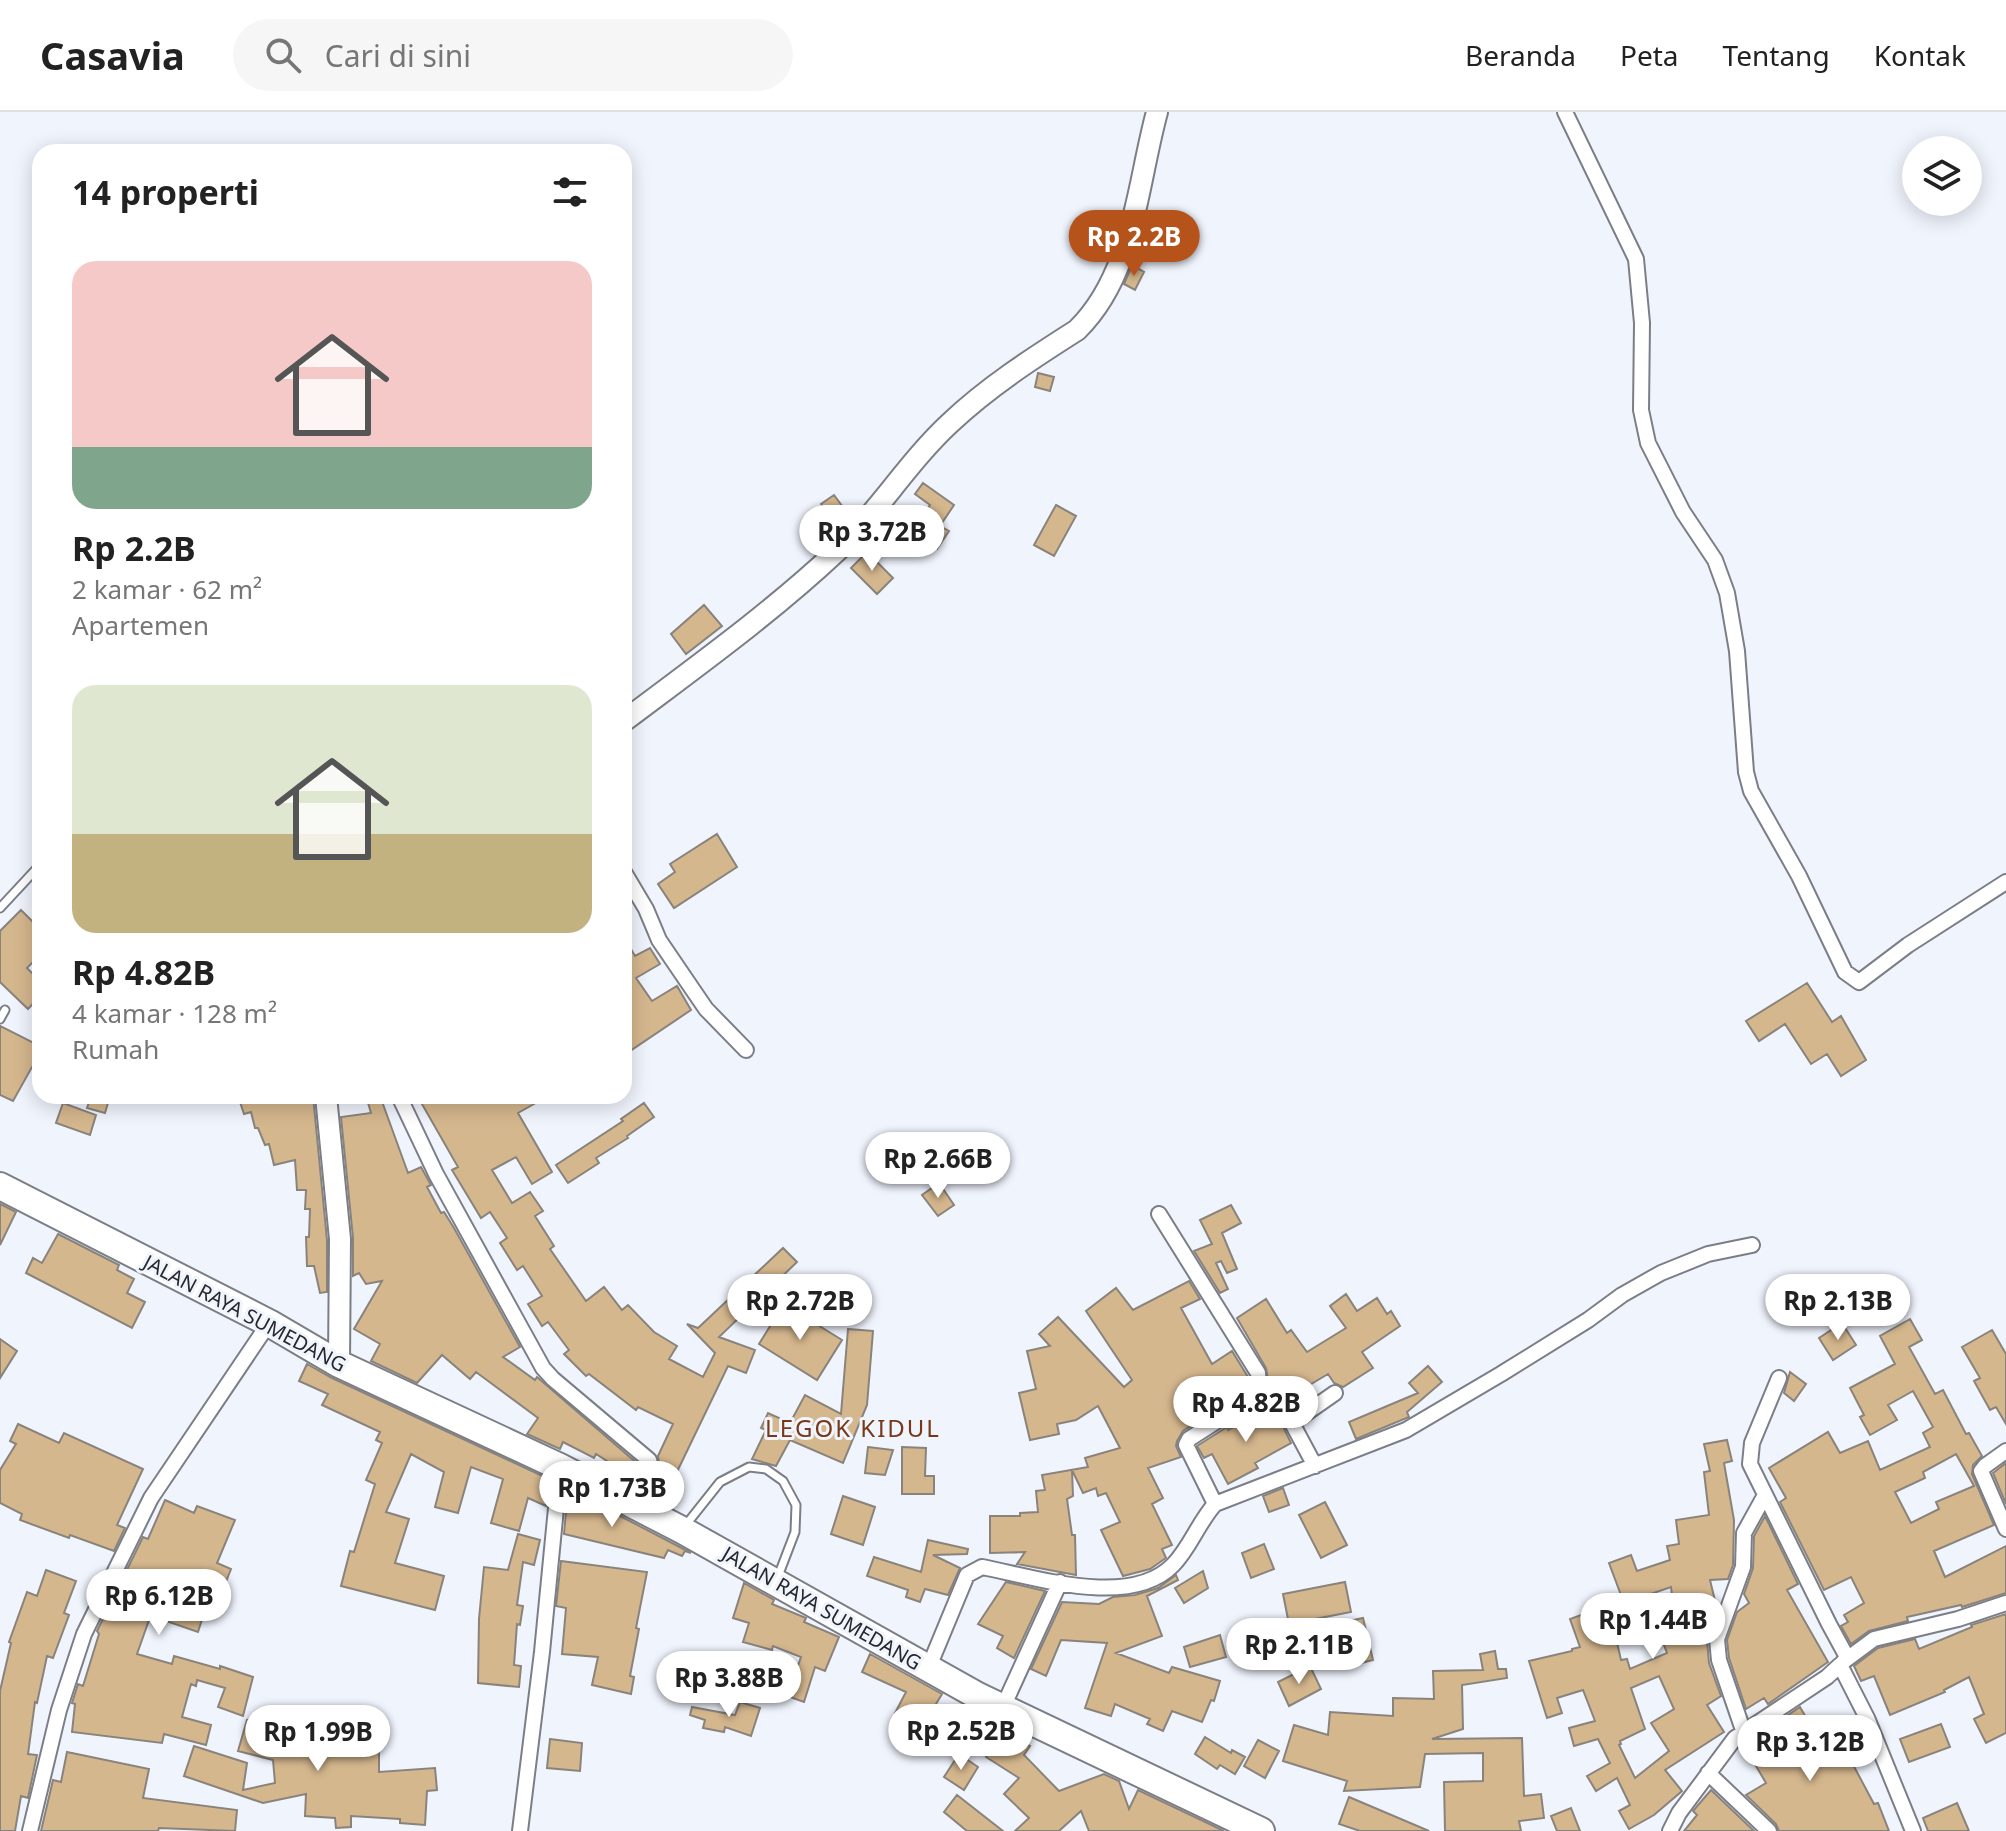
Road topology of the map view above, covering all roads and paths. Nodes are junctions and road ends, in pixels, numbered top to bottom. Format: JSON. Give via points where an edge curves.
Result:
{"nodes":[{"id":1,"x":1157,"y":112,"type":"edge"},
{"id":2,"x":1565,"y":112,"type":"edge"},
{"id":3,"x":632,"y":715,"type":"edge"},
{"id":4,"x":32,"y":874,"type":"edge"},
{"id":5,"x":2006,"y":882,"type":"edge"},
{"id":6,"x":632,"y":885,"type":"edge"},
{"id":7,"x":0,"y":908,"type":"edge"},
{"id":8,"x":5,"y":1010,"type":"dead end"},
{"id":9,"x":0,"y":1019,"type":"edge"},
{"id":10,"x":746,"y":1050,"type":"dead end"},
{"id":11,"x":327,"y":1104,"type":"edge"},
{"id":12,"x":403,"y":1104,"type":"edge"},
{"id":13,"x":0,"y":1186,"type":"edge"},
{"id":14,"x":1159,"y":1214,"type":"dead end"},
{"id":15,"x":1752,"y":1245,"type":"dead end"},
{"id":16,"x":269,"y":1323,"type":"junction"},
{"id":17,"x":339,"y":1364,"type":"junction"},
{"id":18,"x":1779,"y":1378,"type":"dead end"},
{"id":19,"x":1335,"y":1393,"type":"dead end"},
{"id":20,"x":2006,"y":1451,"type":"edge"},
{"id":21,"x":1315,"y":1466,"type":"junction"},
{"id":22,"x":560,"y":1467,"type":"junction"},
{"id":23,"x":1765,"y":1495,"type":"junction"},
{"id":24,"x":632,"y":1504,"type":"junction"},
{"id":25,"x":1215,"y":1504,"type":"junction"},
{"id":26,"x":2006,"y":1529,"type":"edge"},
{"id":27,"x":682,"y":1530,"type":"junction"},
{"id":28,"x":777,"y":1581,"type":"junction"},
{"id":29,"x":1060,"y":1582,"type":"junction"},
{"id":30,"x":2006,"y":1603,"type":"edge"},
{"id":31,"x":1844,"y":1661,"type":"junction"},
{"id":32,"x":928,"y":1669,"type":"junction"},
{"id":33,"x":1003,"y":1707,"type":"junction"},
{"id":34,"x":1743,"y":1730,"type":"junction"},
{"id":35,"x":1708,"y":1773,"type":"junction"},
{"id":36,"x":1230,"y":1824,"type":"edge"},
{"id":37,"x":30,"y":1831,"type":"edge"},
{"id":38,"x":520,"y":1831,"type":"edge"},
{"id":39,"x":1261,"y":1831,"type":"edge"},
{"id":40,"x":1670,"y":1831,"type":"edge"},
{"id":41,"x":1769,"y":1831,"type":"edge"},
{"id":42,"x":1913,"y":1831,"type":"edge"}],
"edges":[{"from":1,"to":3,"type":"street","via":[[1131,229],[1087,320],[991,387],[949,424],[840,548],[777,606]]},
{"from":2,"to":5,"type":"street","via":[[1636,259],[1641,410],[1648,443],[1715,560],[1727,593],[1751,791],[1845,972],[1859,982]]},
{"from":4,"to":7,"type":"lane"},
{"from":6,"to":10,"type":"street","via":[[659,940],[706,1009]]},
{"from":8,"to":9,"type":"lane"},
{"from":11,"to":17,"type":"street","via":[[340,1239]]},
{"from":12,"to":24,"type":"street","via":[[543,1368],[649,1460],[651,1467]]},
{"from":13,"to":16,"type":"highway","name":"JALAN RAYA SUMEDANG"},
{"from":14,"to":25,"type":"street","via":[[1258,1373],[1256,1396],[1186,1445]]},
{"from":15,"to":21,"type":"street","via":[[1708,1254],[1661,1273],[1452,1405],[1406,1430]]},
{"from":16,"to":17,"type":"highway","name":"JALAN RAYA SUMEDANG"},
{"from":16,"to":37,"type":"street","via":[[151,1498],[84,1634],[59,1710]]},
{"from":17,"to":22,"type":"highway","name":"JALAN RAYA SUMEDANG"},
{"from":18,"to":23,"type":"street","via":[[1749,1454]]},
{"from":19,"to":21,"type":"street","via":[[1292,1423]]},
{"from":20,"to":26,"type":"street","via":[[1981,1471]]},
{"from":21,"to":25,"type":"street"},
{"from":22,"to":24,"type":"highway","name":"JALAN RAYA SUMEDANG"},
{"from":22,"to":38,"type":"street"},
{"from":23,"to":31,"type":"street"},
{"from":23,"to":34,"type":"street","via":[[1744,1533],[1743,1567],[1717,1639]]},
{"from":24,"to":27,"type":"highway","name":"JALAN RAYA SUMEDANG"},
{"from":25,"to":29,"type":"street","via":[[1178,1558],[1158,1577],[1118,1588]]},
{"from":27,"to":28,"type":"highway","name":"JALAN RAYA SUMEDANG"},
{"from":27,"to":28,"type":"lane","via":[[720,1482],[749,1467],[766,1469],[783,1481],[796,1505],[795,1532]]},
{"from":28,"to":32,"type":"highway","name":"JALAN RAYA SUMEDANG"},
{"from":29,"to":32,"type":"street","via":[[982,1567],[974,1570],[967,1575]]},
{"from":29,"to":33,"type":"street"},
{"from":30,"to":31,"type":"street","via":[[1874,1639]]},
{"from":31,"to":34,"type":"street"},
{"from":31,"to":42,"type":"street"},
{"from":32,"to":33,"type":"highway","name":"JALAN RAYA SUMEDANG"},
{"from":33,"to":36,"type":"highway","name":"JALAN RAYA SUMEDANG"},
{"from":34,"to":35,"type":"street"},
{"from":35,"to":40,"type":"street"},
{"from":35,"to":41,"type":"street"},
{"from":36,"to":39,"type":"highway","name":"JALAN RAYA SUMEDANG"}]}
